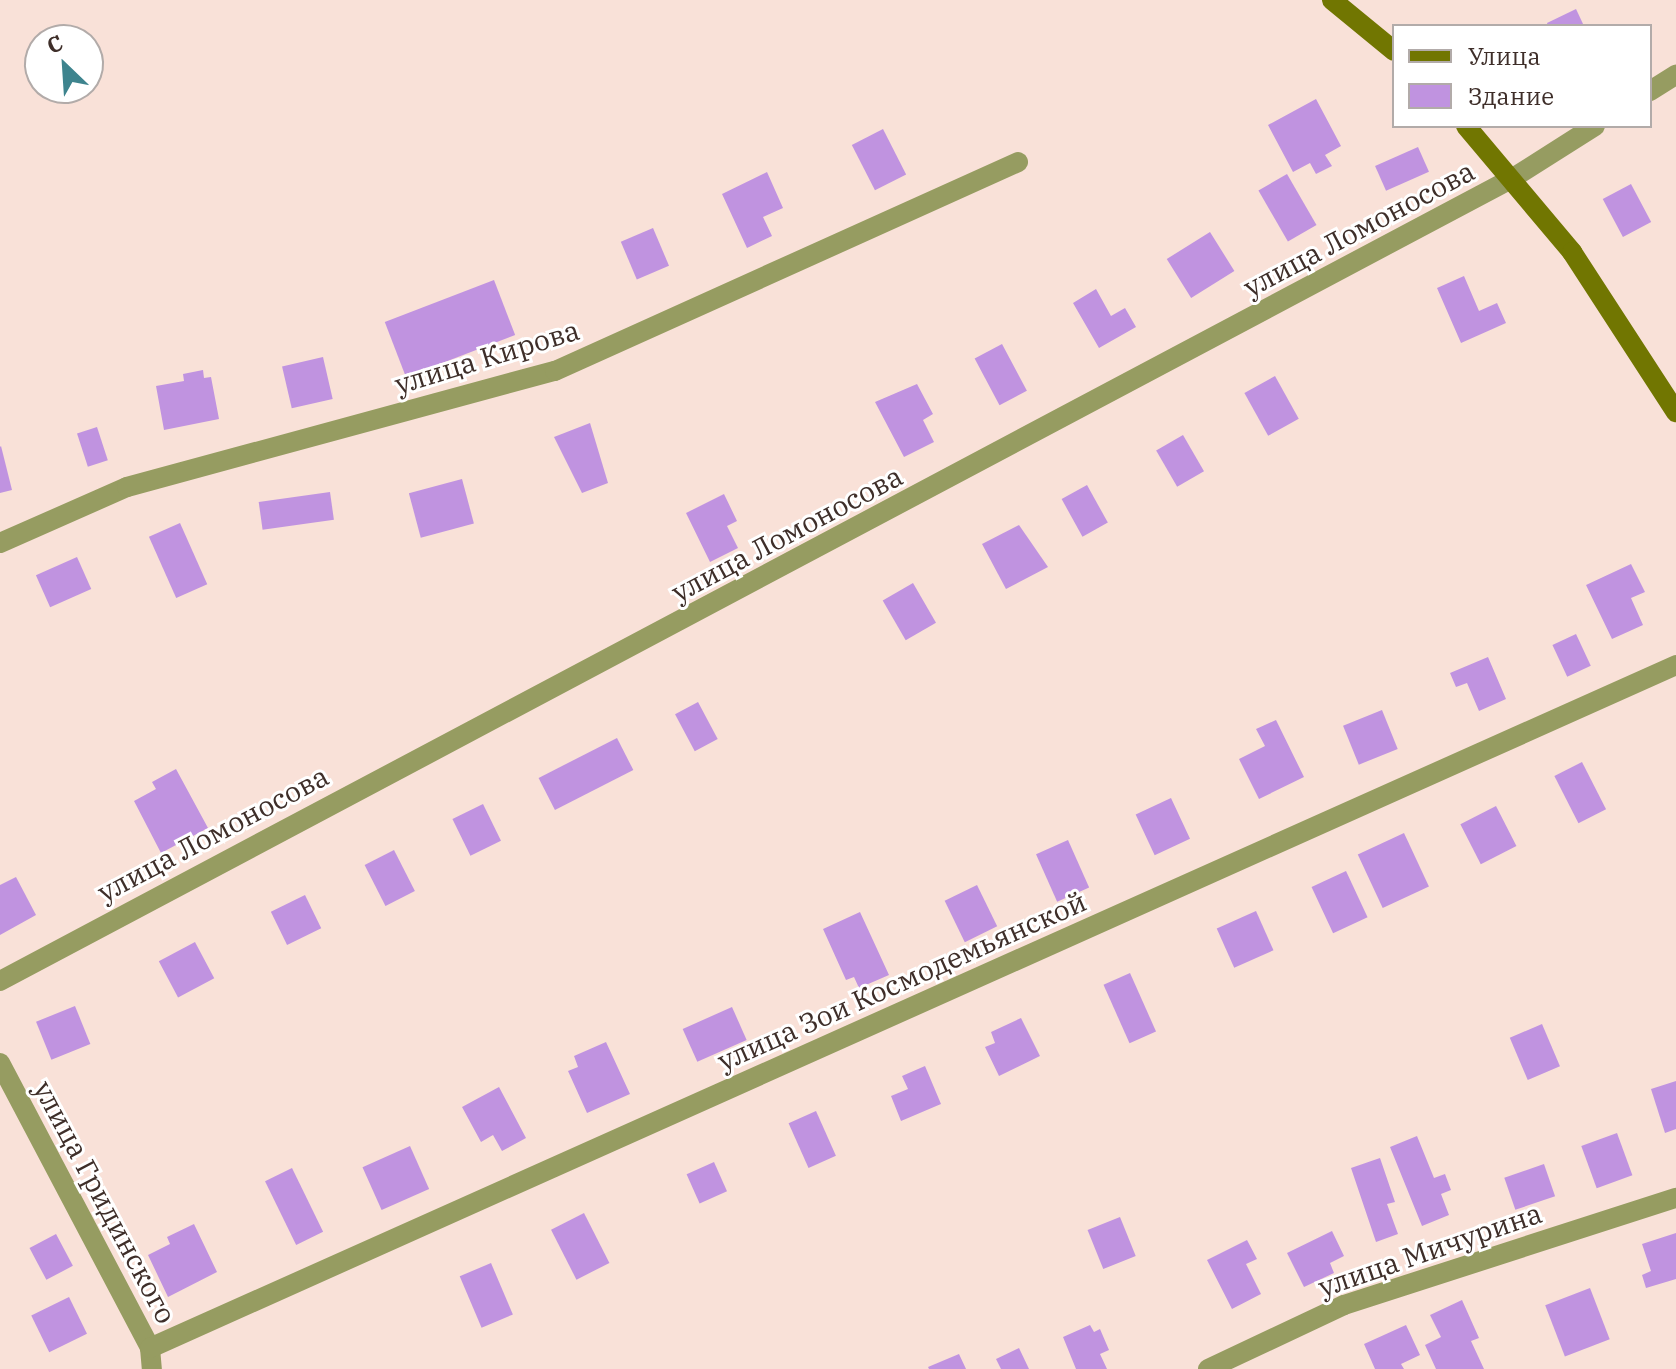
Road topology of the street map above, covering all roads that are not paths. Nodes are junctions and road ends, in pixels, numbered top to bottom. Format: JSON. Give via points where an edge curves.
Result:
{"nodes":[{"id":1,"x":1332,"y":0,"type":"edge"},
{"id":2,"x":1392,"y":49,"type":"edge"},
{"id":3,"x":1676,"y":75,"type":"edge"},
{"id":4,"x":1652,"y":90,"type":"edge"},
{"id":5,"x":1468,"y":128,"type":"edge"},
{"id":6,"x":1592,"y":128,"type":"edge"},
{"id":7,"x":1018,"y":162,"type":"dead end"},
{"id":8,"x":1513,"y":178,"type":"junction"},
{"id":9,"x":1676,"y":412,"type":"edge"},
{"id":10,"x":0,"y":543,"type":"edge"},
{"id":11,"x":1676,"y":665,"type":"edge"},
{"id":12,"x":0,"y":981,"type":"edge"},
{"id":13,"x":0,"y":1063,"type":"edge"},
{"id":14,"x":1676,"y":1198,"type":"edge"},
{"id":15,"x":150,"y":1348,"type":"junction"},
{"id":16,"x":152,"y":1369,"type":"edge"},
{"id":17,"x":1208,"y":1369,"type":"edge"}],
"edges":[{"from":1,"to":2,"type":"main road"},
{"from":3,"to":4,"type":"street"},
{"from":5,"to":8,"type":"main road"},
{"from":6,"to":8,"type":"street","name":"улица Ломоносова"},
{"from":7,"to":10,"type":"street","name":"улица Кирова","via":[[555,371],[127,487]]},
{"from":8,"to":9,"type":"main road","via":[[1572,252]]},
{"from":8,"to":12,"type":"street","name":"улица Ломоносова"},
{"from":11,"to":15,"type":"street","name":"улица Зои Космодемьянской"},
{"from":13,"to":15,"type":"street","name":"улица Гридинского"},
{"from":14,"to":17,"type":"street","name":"улица Мичурина","via":[[1344,1305]]},
{"from":15,"to":16,"type":"street","name":"улица Гридинского"}]}
